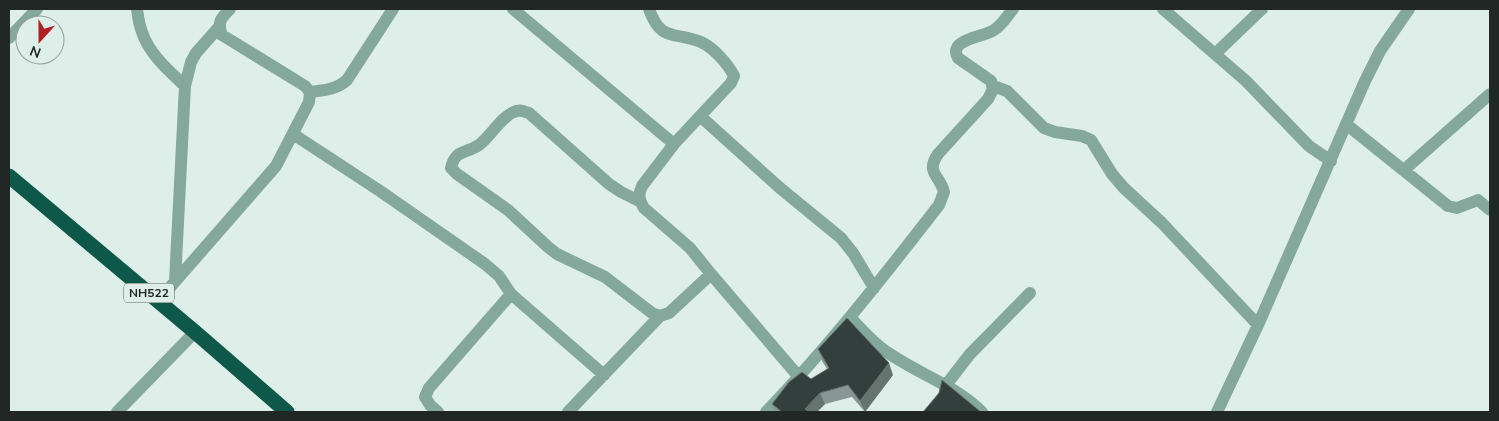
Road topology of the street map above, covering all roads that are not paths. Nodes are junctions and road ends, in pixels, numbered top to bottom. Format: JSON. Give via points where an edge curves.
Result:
{"nodes":[{"id":1,"x":37,"y":9,"type":"edge"},
{"id":2,"x":136,"y":9,"type":"edge"},
{"id":3,"x":230,"y":9,"type":"edge"},
{"id":4,"x":393,"y":9,"type":"edge"},
{"id":5,"x":513,"y":9,"type":"edge"},
{"id":6,"x":649,"y":9,"type":"edge"},
{"id":7,"x":1013,"y":9,"type":"edge"},
{"id":8,"x":1163,"y":9,"type":"edge"},
{"id":9,"x":1262,"y":9,"type":"edge"},
{"id":10,"x":1409,"y":9,"type":"edge"},
{"id":11,"x":219,"y":27,"type":"junction"},
{"id":12,"x":9,"y":38,"type":"edge"},
{"id":13,"x":1216,"y":54,"type":"junction"},
{"id":14,"x":185,"y":86,"type":"junction"},
{"id":15,"x":993,"y":86,"type":"junction"},
{"id":16,"x":310,"y":92,"type":"junction"},
{"id":17,"x":1490,"y":94,"type":"edge"},
{"id":18,"x":700,"y":116,"type":"junction"},
{"id":19,"x":1346,"y":124,"type":"junction"},
{"id":20,"x":293,"y":134,"type":"junction"},
{"id":21,"x":674,"y":144,"type":"junction"},
{"id":22,"x":1331,"y":161,"type":"junction"},
{"id":23,"x":1404,"y":170,"type":"junction"},
{"id":24,"x":9,"y":176,"type":"edge"},
{"id":25,"x":639,"y":201,"type":"junction"},
{"id":26,"x":1490,"y":210,"type":"edge"},
{"id":27,"x":711,"y":274,"type":"junction"},
{"id":28,"x":175,"y":280,"type":"junction"},
{"id":29,"x":874,"y":288,"type":"junction"},
{"id":30,"x":1030,"y":293,"type":"dead end"},
{"id":31,"x":511,"y":294,"type":"junction"},
{"id":32,"x":158,"y":301,"type":"junction"},
{"id":33,"x":660,"y":316,"type":"junction"},
{"id":34,"x":850,"y":317,"type":"junction"},
{"id":35,"x":1258,"y":325,"type":"junction"},
{"id":36,"x":195,"y":332,"type":"junction"},
{"id":37,"x":604,"y":375,"type":"junction"},
{"id":38,"x":800,"y":377,"type":"junction"},
{"id":39,"x":946,"y":385,"type":"junction"},
{"id":40,"x":117,"y":412,"type":"edge"},
{"id":41,"x":287,"y":412,"type":"edge"},
{"id":42,"x":438,"y":412,"type":"edge"},
{"id":43,"x":568,"y":412,"type":"edge"},
{"id":44,"x":766,"y":412,"type":"edge"},
{"id":45,"x":982,"y":412,"type":"edge"},
{"id":46,"x":1217,"y":412,"type":"edge"}],
"edges":[{"from":1,"to":12,"type":"street"},
{"from":2,"to":14,"type":"street","via":[[148,44]]},
{"from":3,"to":11,"type":"street","via":[[221,18]]},
{"from":4,"to":16,"type":"street","via":[[347,80],[332,90]]},
{"from":5,"to":21,"type":"street"},
{"from":6,"to":18,"type":"street","via":[[659,28],[668,34],[702,42],[734,76]]},
{"from":7,"to":15,"type":"street","via":[[994,30],[966,40],[957,48],[958,58],[986,77]]},
{"from":8,"to":13,"type":"street"},
{"from":9,"to":13,"type":"street"},
{"from":10,"to":19,"type":"street","via":[[1380,51]]},
{"from":11,"to":14,"type":"street","via":[[196,52]]},
{"from":11,"to":16,"type":"street","via":[[222,35]]},
{"from":13,"to":22,"type":"street","via":[[1273,106],[1309,146]]},
{"from":14,"to":28,"type":"street"},
{"from":15,"to":29,"type":"street","via":[[988,99],[935,158],[932,168],[944,188],[942,199]]},
{"from":15,"to":35,"type":"street","via":[[1007,91],[1044,128],[1091,140],[1124,188],[1162,223]]},
{"from":16,"to":20,"type":"street","via":[[309,102]]},
{"from":17,"to":23,"type":"street"},
{"from":18,"to":21,"type":"street"},
{"from":18,"to":29,"type":"street","via":[[841,238]]},
{"from":19,"to":22,"type":"street"},
{"from":19,"to":23,"type":"street"},
{"from":20,"to":28,"type":"street","via":[[276,166]]},
{"from":20,"to":31,"type":"street","via":[[485,264],[499,276]]},
{"from":21,"to":25,"type":"street","via":[[642,186]]},
{"from":22,"to":35,"type":"street"},
{"from":23,"to":26,"type":"street","via":[[1448,206],[1457,208],[1478,200]]},
{"from":24,"to":32,"type":"highway","number":"NH522"},
{"from":25,"to":27,"type":"street","via":[[690,248]]},
{"from":25,"to":33,"type":"street","via":[[609,184],[529,113],[520,110],[511,113],[477,146],[453,158],[451,168],[457,174],[508,210],[557,254],[605,277]]},
{"from":27,"to":33,"type":"street","via":[[668,313]]},
{"from":27,"to":38,"type":"street"},
{"from":28,"to":32,"type":"street"},
{"from":29,"to":34,"type":"street"},
{"from":30,"to":39,"type":"street","via":[[970,354]]},
{"from":31,"to":37,"type":"street"},
{"from":31,"to":42,"type":"street","via":[[429,388],[425,397]]},
{"from":32,"to":36,"type":"highway","number":"NH522"},
{"from":33,"to":37,"type":"street"},
{"from":34,"to":38,"type":"street"},
{"from":34,"to":39,"type":"street","via":[[886,352]]},
{"from":35,"to":46,"type":"street"},
{"from":36,"to":40,"type":"street"},
{"from":36,"to":41,"type":"highway","number":"NH522"},
{"from":37,"to":43,"type":"street"},
{"from":38,"to":44,"type":"street"},
{"from":39,"to":45,"type":"street"}]}
